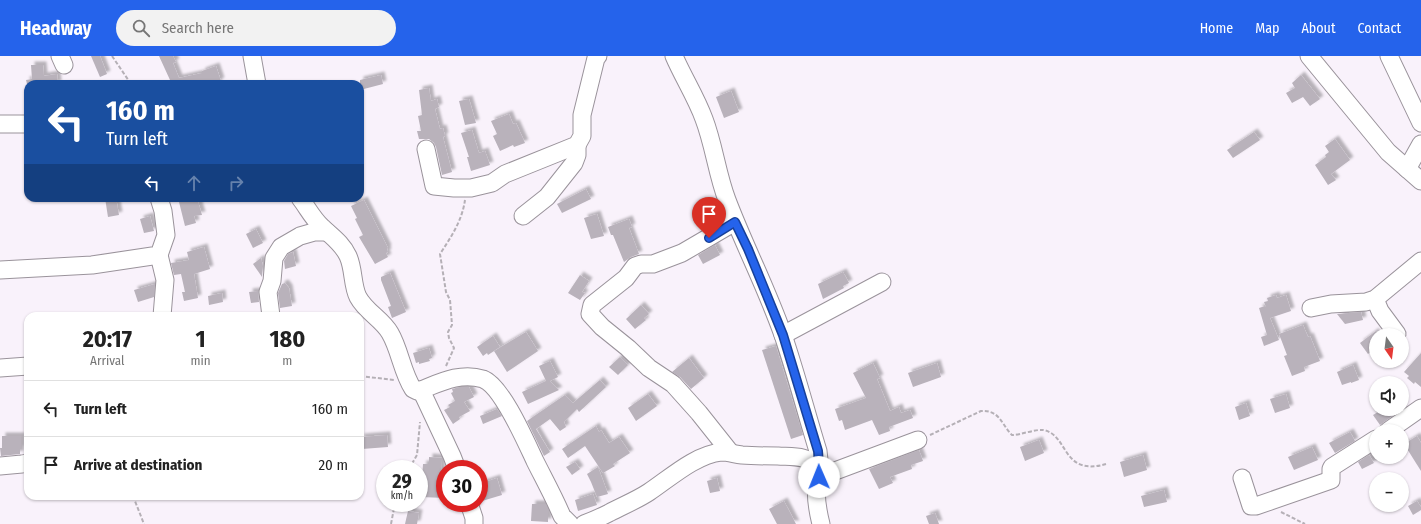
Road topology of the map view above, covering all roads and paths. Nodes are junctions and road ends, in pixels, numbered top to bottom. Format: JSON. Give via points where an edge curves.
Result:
{"nodes":[{"id":1,"x":112,"y":56,"type":"edge"},
{"id":2,"x":252,"y":56,"type":"edge"},
{"id":3,"x":674,"y":56,"type":"edge"},
{"id":4,"x":1309,"y":56,"type":"edge"},
{"id":5,"x":1389,"y":56,"type":"edge"},
{"id":6,"x":596,"y":57,"type":"edge"},
{"id":7,"x":127,"y":80,"type":"edge"},
{"id":8,"x":257,"y":80,"type":"edge"},
{"id":9,"x":1421,"y":123,"type":"edge"},
{"id":10,"x":0,"y":124,"type":"edge"},
{"id":11,"x":24,"y":124,"type":"edge"},
{"id":12,"x":1421,"y":144,"type":"edge"},
{"id":13,"x":577,"y":145,"type":"junction"},
{"id":14,"x":426,"y":149,"type":"dead end"},
{"id":15,"x":1407,"y":169,"type":"junction"},
{"id":16,"x":1421,"y":181,"type":"edge"},
{"id":17,"x":471,"y":188,"type":"junction"},
{"id":18,"x":160,"y":202,"type":"edge"},
{"id":19,"x":303,"y":202,"type":"edge"},
{"id":20,"x":523,"y":216,"type":"dead end"},
{"id":21,"x":735,"y":222,"type":"junction"},
{"id":22,"x":327,"y":232,"type":"junction"},
{"id":23,"x":159,"y":255,"type":"junction"},
{"id":24,"x":1421,"y":261,"type":"edge"},
{"id":25,"x":0,"y":270,"type":"edge"},
{"id":26,"x":882,"y":282,"type":"dead end"},
{"id":27,"x":1375,"y":300,"type":"junction"},
{"id":28,"x":1311,"y":308,"type":"dead end"},
{"id":29,"x":162,"y":312,"type":"edge"},
{"id":30,"x":270,"y":312,"type":"edge"},
{"id":31,"x":1393,"y":328,"type":"edge"},
{"id":32,"x":783,"y":335,"type":"junction"},
{"id":33,"x":24,"y":366,"type":"edge"},
{"id":34,"x":0,"y":368,"type":"edge"},
{"id":35,"x":405,"y":374,"type":"junction"},
{"id":36,"x":364,"y":376,"type":"edge"},
{"id":37,"x":438,"y":383,"type":"junction"},
{"id":38,"x":421,"y":390,"type":"junction"},
{"id":39,"x":1421,"y":408,"type":"edge"},
{"id":40,"x":421,"y":418,"type":"dead end"},
{"id":41,"x":1398,"y":424,"type":"edge"},
{"id":42,"x":918,"y":440,"type":"joint"},
{"id":43,"x":1369,"y":443,"type":"edge"},
{"id":44,"x":730,"y":452,"type":"junction"},
{"id":45,"x":414,"y":460,"type":"edge"},
{"id":46,"x":454,"y":460,"type":"edge"},
{"id":47,"x":24,"y":464,"type":"edge"},
{"id":48,"x":1106,"y":464,"type":"dead end"},
{"id":49,"x":0,"y":466,"type":"edge"},
{"id":50,"x":818,"y":472,"type":"junction"},
{"id":51,"x":1242,"y":478,"type":"dead end"},
{"id":52,"x":135,"y":500,"type":"edge"},
{"id":53,"x":1266,"y":503,"type":"junction"},
{"id":54,"x":393,"y":512,"type":"edge"},
{"id":55,"x":472,"y":512,"type":"edge"},
{"id":56,"x":144,"y":524,"type":"edge"},
{"id":57,"x":391,"y":524,"type":"edge"},
{"id":58,"x":474,"y":524,"type":"edge"},
{"id":59,"x":570,"y":524,"type":"edge"},
{"id":60,"x":584,"y":524,"type":"edge"},
{"id":61,"x":821,"y":524,"type":"edge"},
{"id":62,"x":1305,"y":524,"type":"edge"}],
"edges":[{"from":1,"to":7,"type":"path"},
{"from":2,"to":8,"type":"street"},
{"from":3,"to":21,"type":"street","via":[[704,117],[717,170]]},
{"from":4,"to":15,"type":"street","via":[[1388,152]]},
{"from":5,"to":9,"type":"street"},
{"from":6,"to":13,"type":"street","via":[[582,115],[582,136]]},
{"from":10,"to":11,"type":"street"},
{"from":12,"to":15,"type":"street"},
{"from":13,"to":17,"type":"street","via":[[505,174],[492,183]]},
{"from":13,"to":20,"type":"street","via":[[574,163],[547,197]]},
{"from":14,"to":17,"type":"street","via":[[434,186]]},
{"from":15,"to":16,"type":"street"},
{"from":17,"to":37,"type":"path","via":[[467,191],[463,211],[453,233],[440,254],[446,292],[450,300],[452,325],[448,332],[454,348]]},
{"from":18,"to":23,"type":"street","via":[[166,236]]},
{"from":19,"to":22,"type":"street"},
{"from":21,"to":32,"type":"street"},
{"from":21,"to":44,"type":"street","via":[[682,253],[653,264],[635,266],[626,278],[592,305],[590,314],[649,368],[673,384]]},
{"from":22,"to":30,"type":"street","via":[[300,236],[281,247],[274,258],[272,281],[268,292]]},
{"from":22,"to":35,"type":"street","via":[[348,255],[358,297],[391,335]]},
{"from":23,"to":25,"type":"street","via":[[92,265]]},
{"from":23,"to":29,"type":"street","via":[[165,280]]},
{"from":24,"to":27,"type":"street"},
{"from":26,"to":32,"type":"street"},
{"from":27,"to":28,"type":"street"},
{"from":27,"to":31,"type":"street"},
{"from":32,"to":50,"type":"street","via":[[818,451]]},
{"from":33,"to":34,"type":"street"},
{"from":35,"to":36,"type":"path","via":[[392,380]]},
{"from":35,"to":38,"type":"street","via":[[413,390]]},
{"from":37,"to":38,"type":"street"},
{"from":37,"to":59,"type":"street","via":[[456,376],[484,379],[494,388],[506,404],[562,516]]},
{"from":38,"to":46,"type":"street"},
{"from":39,"to":41,"type":"street"},
{"from":40,"to":45,"type":"path","via":[[417,455]]},
{"from":42,"to":48,"type":"path","via":[[981,411],[989,411],[999,417],[1012,435],[1042,430],[1049,432],[1056,437],[1071,458],[1080,464],[1087,467]]},
{"from":42,"to":50,"type":"street"},
{"from":43,"to":53,"type":"street","via":[[1332,466],[1331,480]]},
{"from":44,"to":50,"type":"street","via":[[806,459],[812,462]]},
{"from":44,"to":60,"type":"street","via":[[704,457],[674,473],[634,500]]},
{"from":47,"to":49,"type":"street"},
{"from":50,"to":61,"type":"street","via":[[816,492]]},
{"from":51,"to":53,"type":"street","via":[[1251,506]]},
{"from":52,"to":56,"type":"path"},
{"from":53,"to":62,"type":"path"},
{"from":54,"to":57,"type":"path"},
{"from":55,"to":58,"type":"street"}]}
